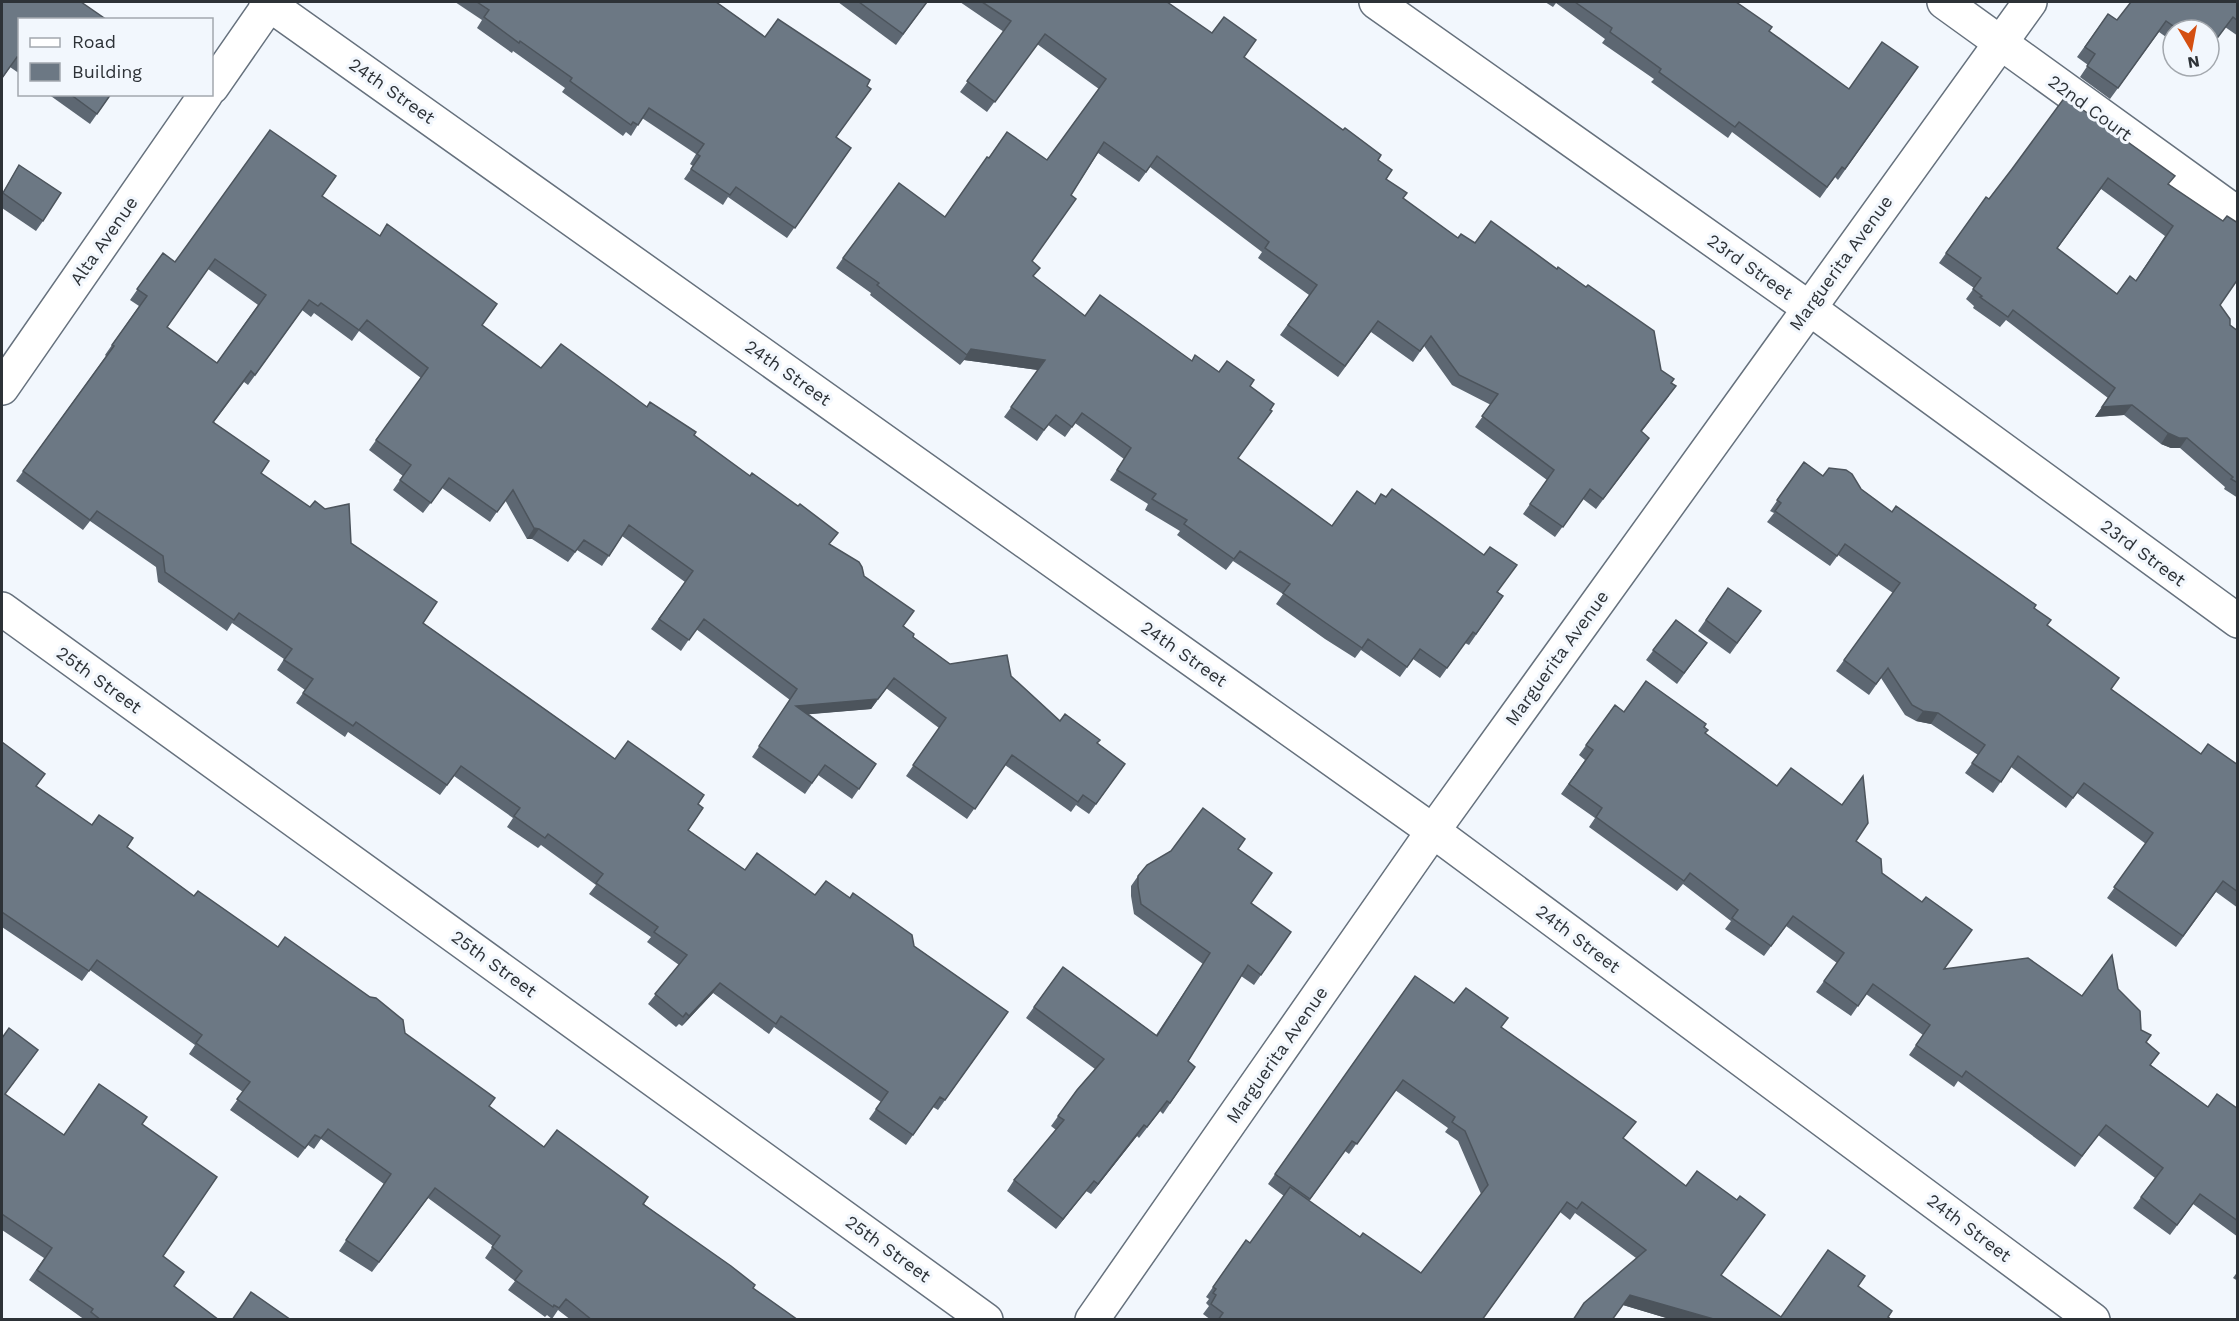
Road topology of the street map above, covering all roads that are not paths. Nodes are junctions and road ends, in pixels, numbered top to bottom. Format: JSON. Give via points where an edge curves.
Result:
{"nodes":[{"id":1,"x":269,"y":2,"type":"edge"},
{"id":2,"x":1376,"y":2,"type":"edge"},
{"id":3,"x":1944,"y":2,"type":"edge"},
{"id":4,"x":2030,"y":2,"type":"edge"},
{"id":5,"x":2000,"y":43,"type":"junction"},
{"id":6,"x":213,"y":86,"type":"edge"},
{"id":7,"x":205,"y":96,"type":"edge"},
{"id":8,"x":2238,"y":214,"type":"edge"},
{"id":9,"x":1809,"y":308,"type":"junction"},
{"id":10,"x":2,"y":388,"type":"edge"},
{"id":11,"x":2,"y":609,"type":"edge"},
{"id":12,"x":2238,"y":621,"type":"edge"},
{"id":13,"x":1433,"y":831,"type":"junction"},
{"id":14,"x":986,"y":1320,"type":"edge"},
{"id":15,"x":1092,"y":1320,"type":"edge"},
{"id":16,"x":2093,"y":1320,"type":"edge"}],
"edges":[{"from":1,"to":6,"type":"street"},
{"from":1,"to":13,"type":"street","name":"24th Street"},
{"from":2,"to":9,"type":"street","name":"23rd Street"},
{"from":3,"to":5,"type":"street","name":"22nd Court"},
{"from":4,"to":5,"type":"street","name":"Marguerita Avenue"},
{"from":5,"to":8,"type":"street","name":"22nd Court"},
{"from":5,"to":9,"type":"street","name":"Marguerita Avenue"},
{"from":7,"to":10,"type":"street","name":"Alta Avenue"},
{"from":9,"to":12,"type":"street","name":"23rd Street"},
{"from":9,"to":13,"type":"street","name":"Marguerita Avenue"},
{"from":11,"to":14,"type":"street","name":"25th Street"},
{"from":13,"to":15,"type":"street","name":"Marguerita Avenue"},
{"from":13,"to":16,"type":"street","name":"24th Street"}]}
